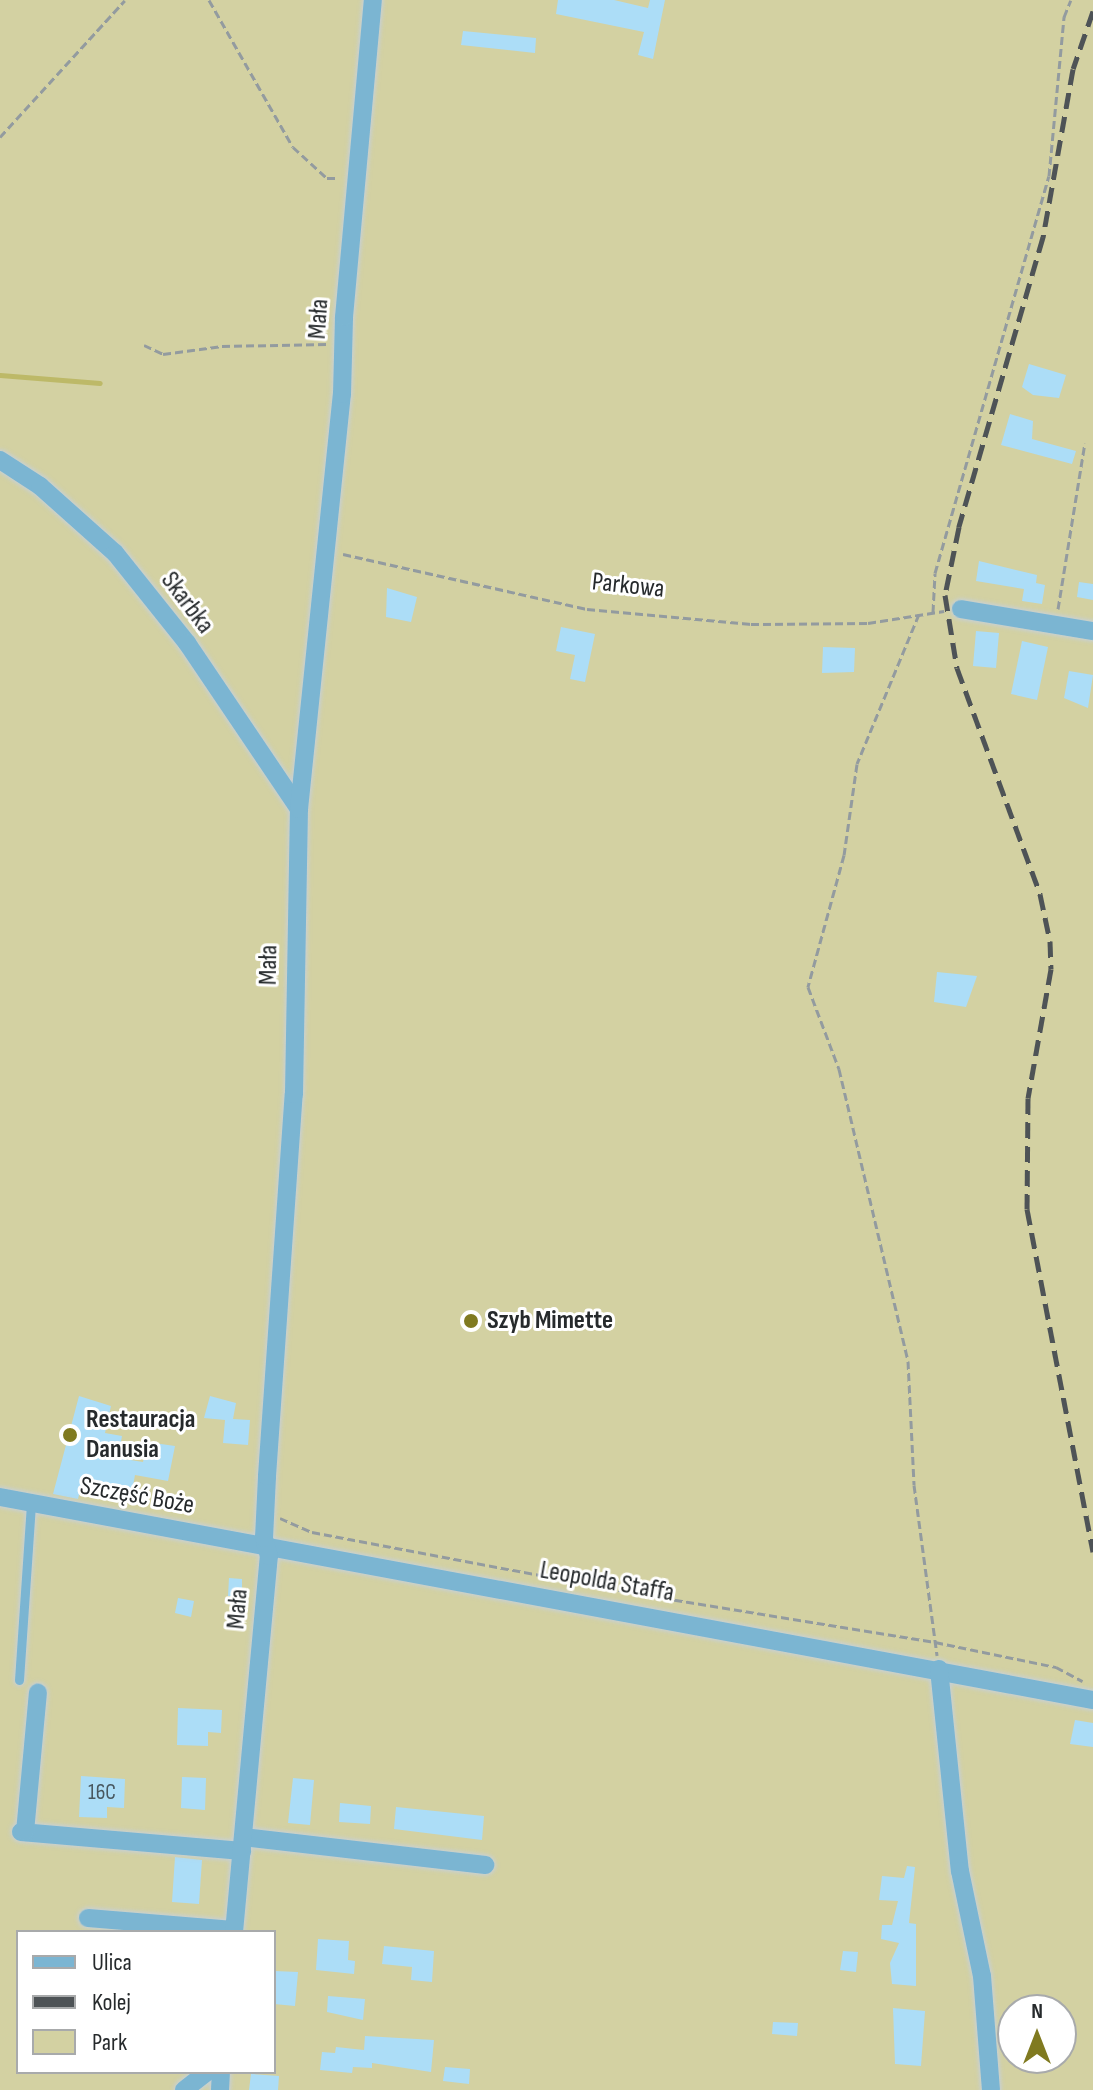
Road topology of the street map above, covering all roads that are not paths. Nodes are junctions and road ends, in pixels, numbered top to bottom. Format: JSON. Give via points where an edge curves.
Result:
{"nodes":[{"id":1,"x":373,"y":0,"type":"edge"},
{"id":2,"x":0,"y":460,"type":"edge"},
{"id":3,"x":961,"y":609,"type":"dead end"},
{"id":4,"x":1093,"y":631,"type":"edge"},
{"id":5,"x":299,"y":809,"type":"junction"},
{"id":6,"x":0,"y":1497,"type":"edge"},
{"id":7,"x":31,"y":1503,"type":"junction"},
{"id":8,"x":265,"y":1546,"type":"junction"},
{"id":9,"x":939,"y":1669,"type":"junction"},
{"id":10,"x":19,"y":1680,"type":"dead end"},
{"id":11,"x":38,"y":1693,"type":"dead end"},
{"id":12,"x":1091,"y":1700,"type":"edge"},
{"id":13,"x":242,"y":1844,"type":"junction"},
{"id":14,"x":485,"y":1865,"type":"dead end"},
{"id":15,"x":88,"y":1918,"type":"dead end"},
{"id":16,"x":223,"y":1930,"type":"edge"},
{"id":17,"x":234,"y":1930,"type":"edge"},
{"id":18,"x":204,"y":2074,"type":"edge"},
{"id":19,"x":184,"y":2090,"type":"edge"},
{"id":20,"x":991,"y":2090,"type":"edge"}],
"edges":[{"from":1,"to":5,"type":"street","name":"Mała","via":[[342,394]]},
{"from":2,"to":5,"type":"street","name":"Skarbka","via":[[40,486],[115,553],[187,643]]},
{"from":3,"to":4,"type":"street"},
{"from":5,"to":8,"type":"street","name":"Mała","via":[[294,1107]]},
{"from":6,"to":7,"type":"street","name":"Szczęść Boże"},
{"from":7,"to":8,"type":"street","name":"Szczęść Boże"},
{"from":7,"to":10,"type":"lane"},
{"from":8,"to":9,"type":"street","name":"Leopolda Staffa"},
{"from":8,"to":13,"type":"street","name":"Mała","via":[[269,1556]]},
{"from":9,"to":12,"type":"street","name":"Leopolda Staffa"},
{"from":9,"to":20,"type":"street","via":[[960,1871],[982,1976]]},
{"from":11,"to":13,"type":"street","via":[[23,1832]]},
{"from":13,"to":14,"type":"street"},
{"from":13,"to":17,"type":"street","name":"Mała"},
{"from":15,"to":16,"type":"street"},
{"from":18,"to":19,"type":"street"}]}
